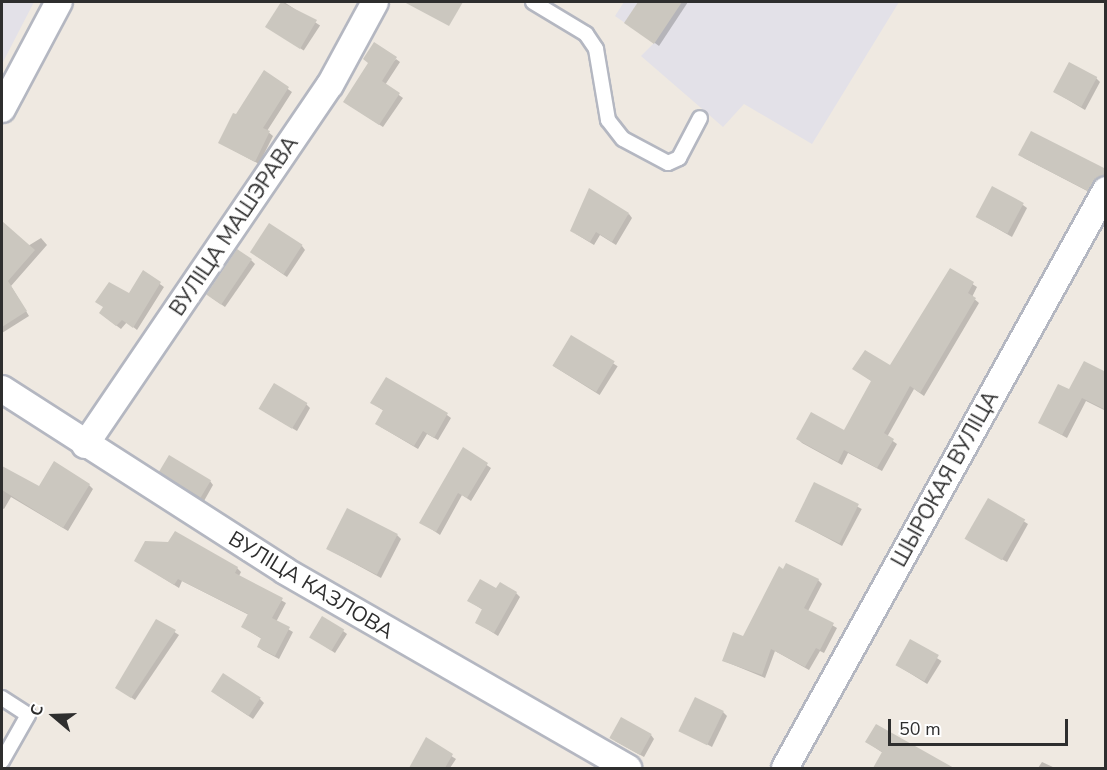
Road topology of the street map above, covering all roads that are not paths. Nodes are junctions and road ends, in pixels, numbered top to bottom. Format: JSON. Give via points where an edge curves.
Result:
{"nodes":[{"id":1,"x":58,"y":2,"type":"edge"},
{"id":2,"x":375,"y":2,"type":"edge"},
{"id":3,"x":533,"y":2,"type":"edge"},
{"id":4,"x":2,"y":109,"type":"edge"},
{"id":5,"x":700,"y":118,"type":"dead end"},
{"id":6,"x":1106,"y":190,"type":"edge"},
{"id":7,"x":2,"y":389,"type":"edge"},
{"id":8,"x":85,"y":445,"type":"junction"},
{"id":9,"x":2,"y":698,"type":"edge"},
{"id":10,"x":2,"y":761,"type":"edge"},
{"id":11,"x":628,"y":768,"type":"edge"},
{"id":12,"x":785,"y":768,"type":"edge"}],
"edges":[{"from":1,"to":4,"type":"street"},
{"from":2,"to":8,"type":"street","name":"ВУЛІЦА МАШЭРАВА","via":[[330,85]]},
{"from":3,"to":5,"type":"lane","via":[[586,34],[596,50],[609,120],[623,140],[668,164],[679,158]]},
{"from":6,"to":12,"type":"street","name":"ШЫРОКАЯ ВУЛІЦА"},
{"from":7,"to":8,"type":"street","name":"ВУЛІЦА КАЗЛОВА"},
{"from":8,"to":11,"type":"street","name":"ВУЛІЦА КАЗЛОВА","via":[[285,571]]},
{"from":9,"to":10,"type":"lane","via":[[28,715]]}]}
